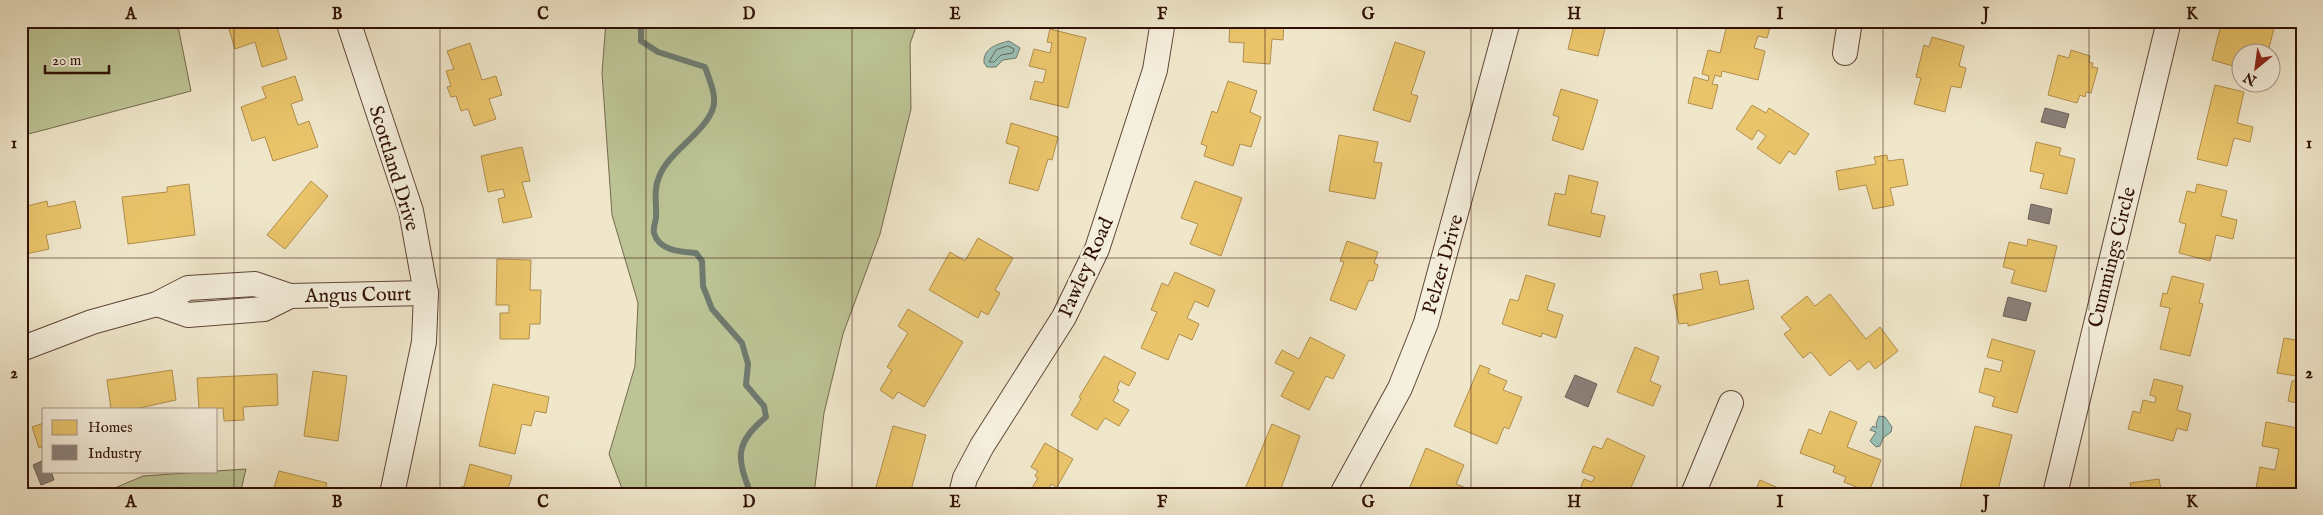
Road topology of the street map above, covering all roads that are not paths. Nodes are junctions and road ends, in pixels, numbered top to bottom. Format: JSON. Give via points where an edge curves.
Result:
{"nodes":[{"id":1,"x":348,"y":21,"type":"edge"},
{"id":2,"x":1163,"y":21,"type":"edge"},
{"id":3,"x":1508,"y":21,"type":"edge"},
{"id":4,"x":1850,"y":21,"type":"edge"},
{"id":5,"x":2169,"y":21,"type":"edge"},
{"id":6,"x":1845,"y":53,"type":"dead end"},
{"id":7,"x":426,"y":293,"type":"junction"},
{"id":8,"x":21,"y":349,"type":"edge"},
{"id":9,"x":1731,"y":403,"type":"dead end"},
{"id":10,"x":392,"y":494,"type":"edge"},
{"id":11,"x":961,"y":494,"type":"edge"},
{"id":12,"x":1342,"y":494,"type":"edge"},
{"id":13,"x":1693,"y":494,"type":"edge"},
{"id":14,"x":2055,"y":494,"type":"edge"}],
"edges":[{"from":1,"to":7,"type":"street","name":"Scottland Drive","via":[[411,211]]},
{"from":2,"to":11,"type":"street","name":"Pawley Road","via":[[1156,70],[1097,249],[1064,317],[982,446]]},
{"from":3,"to":12,"type":"street","name":"Pelzer Drive","via":[[1426,323],[1400,388]]},
{"from":4,"to":6,"type":"street"},
{"from":5,"to":14,"type":"street","name":"Cummings Circle"},
{"from":7,"to":8,"type":"street","name":"Angus Court","via":[[290,296],[255,284],[188,288],[157,304],[92,322]]},
{"from":7,"to":10,"type":"street","name":"Scottland Drive","via":[[424,342]]},
{"from":9,"to":13,"type":"street"}]}
